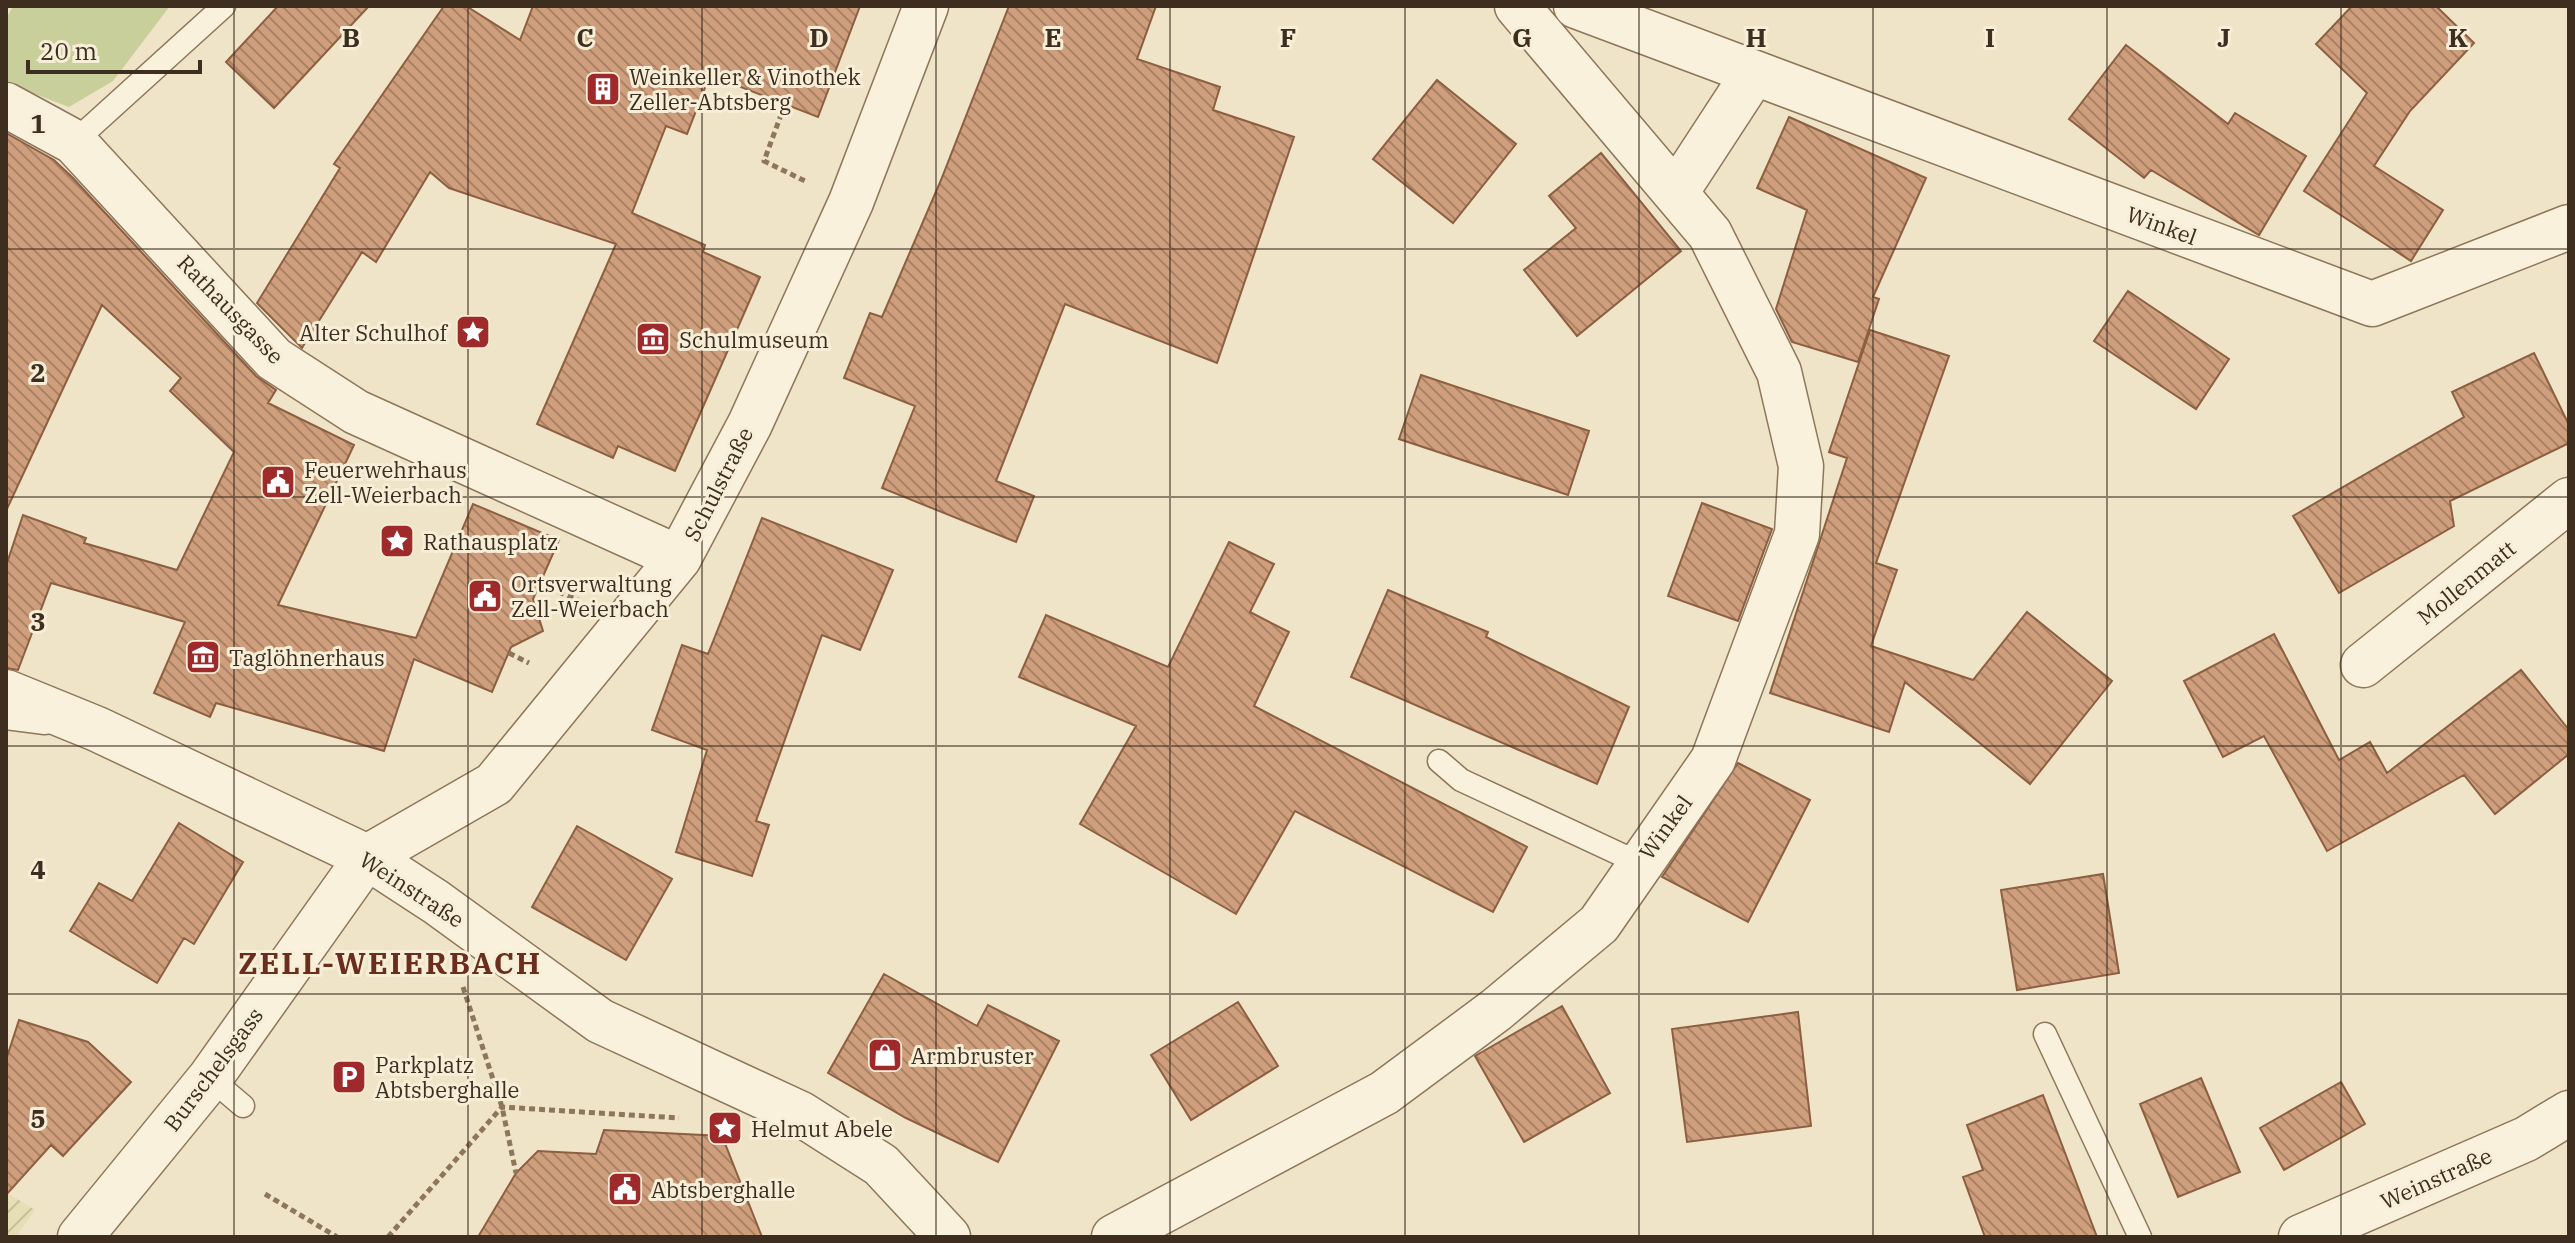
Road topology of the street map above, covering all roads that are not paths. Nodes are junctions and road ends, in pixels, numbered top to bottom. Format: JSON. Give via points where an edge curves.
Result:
{"nodes":[{"id":1,"x":224,"y":6,"type":"edge"},
{"id":2,"x":926,"y":6,"type":"edge"},
{"id":3,"x":1517,"y":6,"type":"edge"},
{"id":4,"x":1576,"y":6,"type":"edge"},
{"id":5,"x":1754,"y":73,"type":"junction"},
{"id":6,"x":6,"y":105,"type":"edge"},
{"id":7,"x":74,"y":142,"type":"junction"},
{"id":8,"x":1677,"y":191,"type":"junction"},
{"id":9,"x":2569,"y":227,"type":"edge"},
{"id":10,"x":2569,"y":500,"type":"edge"},
{"id":11,"x":679,"y":558,"type":"junction"},
{"id":12,"x":2363,"y":665,"type":"dead end"},
{"id":13,"x":6,"y":692,"type":"edge"},
{"id":14,"x":6,"y":718,"type":"edge"},
{"id":15,"x":97,"y":729,"type":"junction"},
{"id":16,"x":1439,"y":761,"type":"dead end"},
{"id":17,"x":367,"y":857,"type":"junction"},
{"id":18,"x":1639,"y":863,"type":"junction"},
{"id":19,"x":2045,"y":1034,"type":"dead end"},
{"id":20,"x":210,"y":1078,"type":"junction"},
{"id":21,"x":243,"y":1106,"type":"dead end"},
{"id":22,"x":2569,"y":1113,"type":"edge"},
{"id":23,"x":80,"y":1237,"type":"edge"},
{"id":24,"x":948,"y":1237,"type":"edge"},
{"id":25,"x":1114,"y":1237,"type":"edge"},
{"id":26,"x":2140,"y":1237,"type":"edge"},
{"id":27,"x":2301,"y":1237,"type":"edge"}],
"edges":[{"from":1,"to":7,"type":"lane"},
{"from":2,"to":11,"type":"street","name":"Schulstraße","via":[[851,202],[750,424]]},
{"from":3,"to":8,"type":"street","name":"Winkel"},
{"from":4,"to":5,"type":"street","name":"Winkel"},
{"from":5,"to":8,"type":"street"},
{"from":5,"to":9,"type":"street","name":"Winkel","via":[[2372,304]]},
{"from":6,"to":7,"type":"street","name":"Rathausgasse"},
{"from":7,"to":11,"type":"street","name":"Rathausgasse","via":[[274,359],[312,386],[356,412]]},
{"from":8,"to":18,"type":"street","name":"Winkel","via":[[1710,234],[1779,372],[1801,466],[1797,534],[1713,760]]},
{"from":10,"to":12,"type":"street","name":"Mollenmatt"},
{"from":11,"to":17,"type":"street","name":"Schulstraße","via":[[494,784]]},
{"from":13,"to":15,"type":"street","name":"Weinstraße"},
{"from":14,"to":15,"type":"lane"},
{"from":15,"to":17,"type":"street","name":"Weinstraße"},
{"from":16,"to":18,"type":"lane","via":[[1461,780]]},
{"from":17,"to":20,"type":"street","name":"Burschelsgass"},
{"from":17,"to":24,"type":"street","name":"Weinstraße","via":[[600,1021],[801,1114],[881,1165]]},
{"from":18,"to":25,"type":"street","name":"Winkel","via":[[1599,924],[1384,1093]]},
{"from":19,"to":26,"type":"lane"},
{"from":20,"to":21,"type":"lane"},
{"from":20,"to":23,"type":"street","name":"Burschelsgass"},
{"from":22,"to":27,"type":"street","name":"Weinstraße","via":[[2526,1139]]}]}
